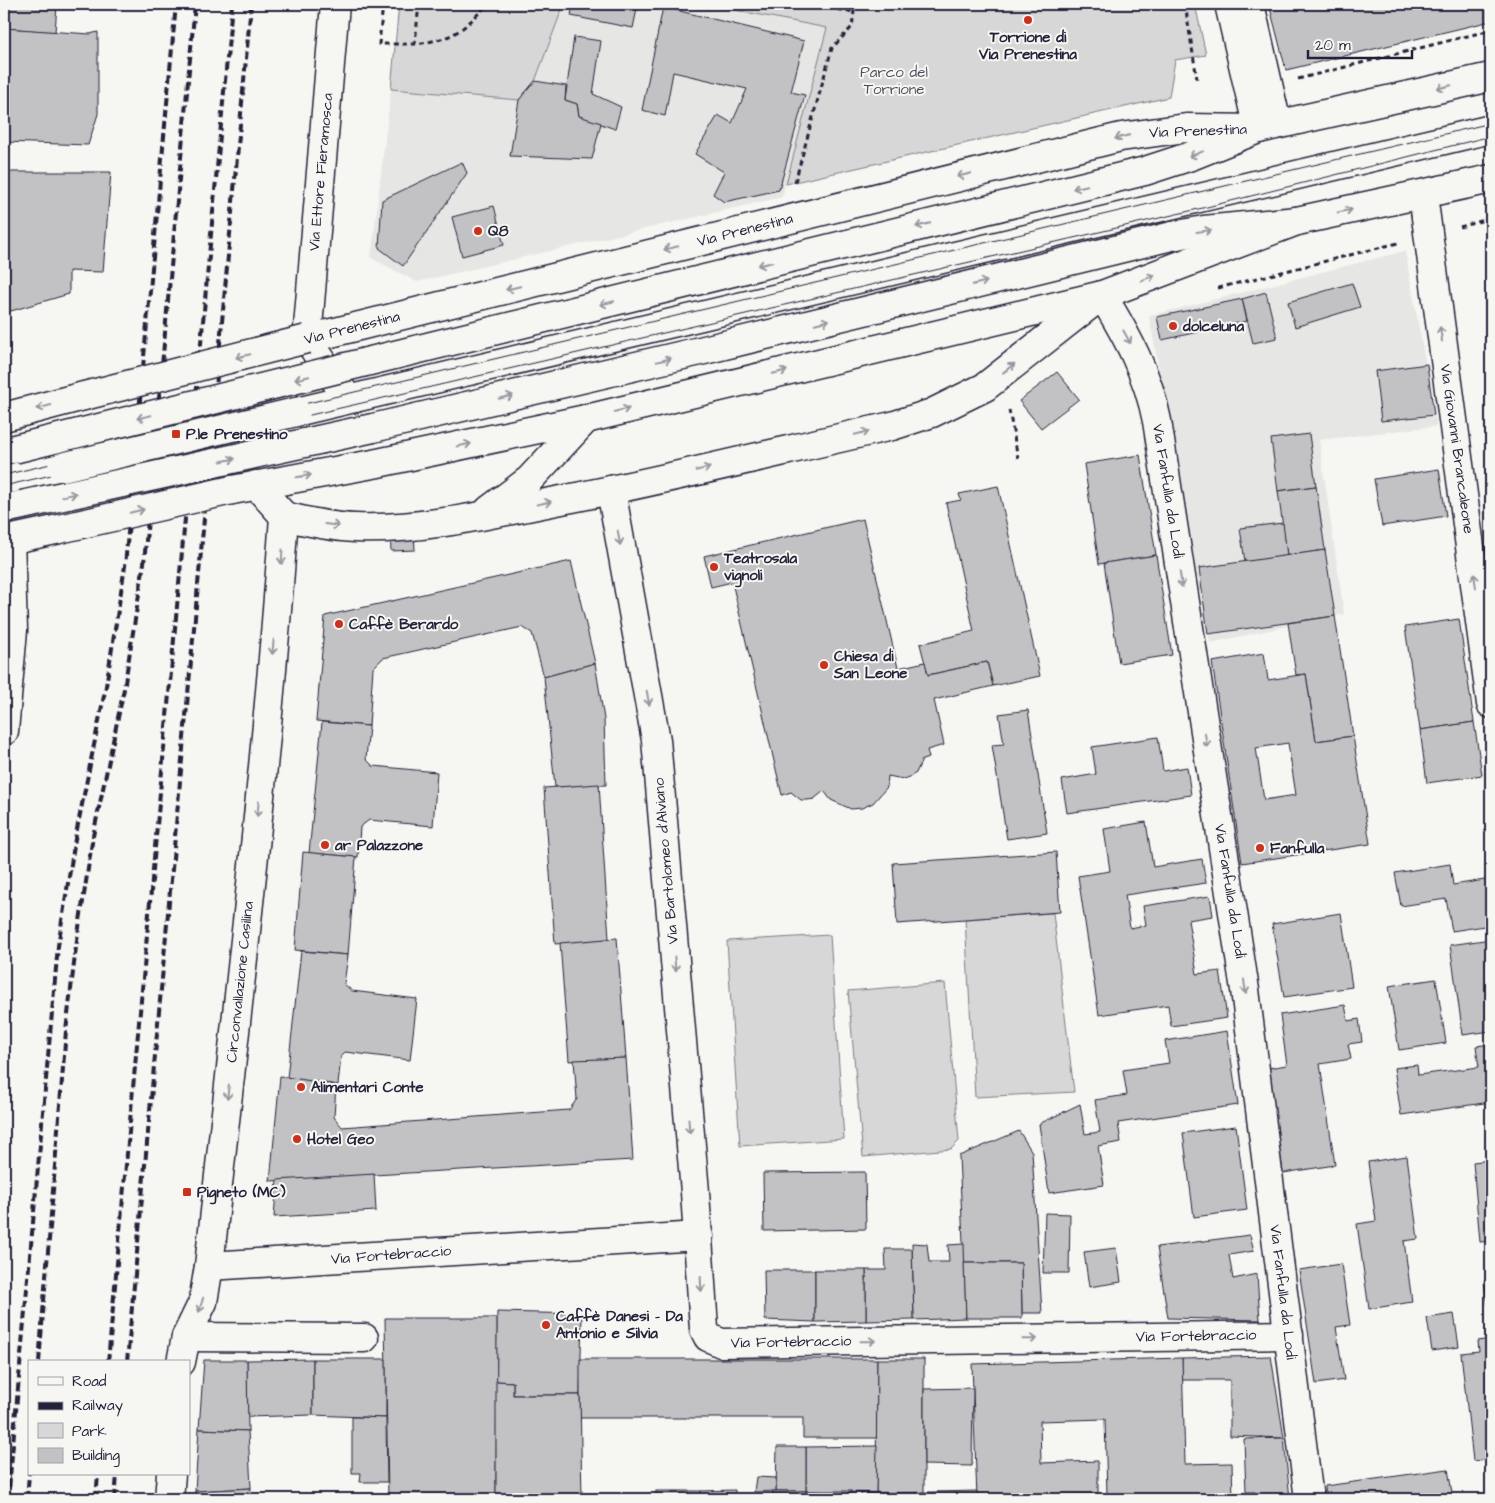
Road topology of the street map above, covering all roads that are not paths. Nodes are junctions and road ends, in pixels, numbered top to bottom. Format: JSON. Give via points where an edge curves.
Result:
{"nodes":[{"id":1,"x":335,"y":4,"type":"edge"},
{"id":2,"x":1229,"y":4,"type":"edge"},
{"id":3,"x":1250,"y":4,"type":"edge"},
{"id":4,"x":1491,"y":76,"type":"edge"},
{"id":5,"x":1268,"y":127,"type":"junction"},
{"id":6,"x":1491,"y":129,"type":"edge"},
{"id":7,"x":1491,"y":180,"type":"edge"},
{"id":8,"x":1423,"y":195,"type":"junction"},
{"id":9,"x":1297,"y":221,"type":"junction"},
{"id":10,"x":1102,"y":295,"type":"junction"},
{"id":11,"x":307,"y":339,"type":"junction"},
{"id":12,"x":352,"y":399,"type":"junction"},
{"id":13,"x":4,"y":418,"type":"edge"},
{"id":14,"x":586,"y":418,"type":"junction"},
{"id":15,"x":4,"y":451,"type":"edge"},
{"id":16,"x":4,"y":480,"type":"edge"},
{"id":17,"x":244,"y":487,"type":"junction"},
{"id":18,"x":611,"y":490,"type":"junction"},
{"id":19,"x":4,"y":509,"type":"edge"},
{"id":20,"x":284,"y":516,"type":"junction"},
{"id":21,"x":479,"y":516,"type":"junction"},
{"id":22,"x":5,"y":540,"type":"edge"},
{"id":23,"x":1489,"y":664,"type":"edge"},
{"id":24,"x":1491,"y":704,"type":"edge"},
{"id":25,"x":4,"y":731,"type":"edge"},
{"id":26,"x":698,"y":1236,"type":"junction"},
{"id":27,"x":209,"y":1266,"type":"junction"},
{"id":28,"x":1289,"y":1335,"type":"junction"},
{"id":29,"x":364,"y":1338,"type":"dead end"},
{"id":30,"x":184,"y":1349,"type":"edge"},
{"id":31,"x":171,"y":1476,"type":"edge"},
{"id":32,"x":169,"y":1499,"type":"edge"},
{"id":33,"x":1309,"y":1499,"type":"edge"}],
"edges":[{"from":1,"to":11,"type":"main road","name":"Via Ettore Fieramosca"},
{"from":2,"to":5,"type":"main road"},
{"from":3,"to":5,"type":"main road"},
{"from":4,"to":5,"type":"main road","name":"Via Prenestina","one_way":true},
{"from":5,"to":11,"type":"main road","name":"Via Prenestina","one_way":true,"via":[[1186,128],[1121,137]]},
{"from":5,"to":15,"type":"main road","one_way":true,"bridge":true,"via":[[1145,171]]},
{"from":6,"to":12,"type":"main road"},
{"from":7,"to":8,"type":"main road"},
{"from":9,"to":8,"type":"main road","one_way":true},
{"from":23,"to":8,"type":"main road","name":"Via Giovanni Brancaleone","one_way":true},
{"from":10,"to":9,"type":"main road","one_way":true},
{"from":19,"to":9,"type":"main road","one_way":true,"bridge":true,"via":[[652,363],[1156,240],[1204,230]]},
{"from":14,"to":10,"type":"main road","one_way":true},
{"from":18,"to":10,"type":"main road","one_way":true,"via":[[892,426],[932,413],[985,387]]},
{"from":10,"to":28,"type":"main road","name":"Via Fanfulla da Lodi","one_way":true,"via":[[1136,353],[1157,421],[1245,990]]},
{"from":11,"to":12,"type":"main road","via":[[339,388]]},
{"from":11,"to":13,"type":"main road","name":"Via Prenestina","one_way":true,"bridge":true},
{"from":12,"to":16,"type":"main road","bridge":true},
{"from":17,"to":14,"type":"main road","one_way":true,"via":[[372,464]]},
{"from":14,"to":21,"type":"main road","via":[[530,480]]},
{"from":17,"to":20,"type":"main road"},
{"from":22,"to":17,"type":"main road","one_way":true,"bridge":true},
{"from":21,"to":18,"type":"main road","one_way":true},
{"from":18,"to":26,"type":"main road","name":"Via Bartolomeo d'Alviano","one_way":true,"via":[[656,740]]},
{"from":20,"to":21,"type":"main road","one_way":true,"via":[[356,528],[414,525]]},
{"from":20,"to":27,"type":"main road","name":"Circonvallazione Casilina","one_way":true,"via":[[260,800]]},
{"from":22,"to":25,"type":"main road","via":[[13,630]]},
{"from":23,"to":24,"type":"main road","name":"Via Giovanni Brancaleone"},
{"from":26,"to":27,"type":"main road","name":"Via Fortebraccio"},
{"from":26,"to":28,"type":"main road","name":"Via Fortebraccio","one_way":true,"via":[[704,1329],[708,1337],[718,1342]]},
{"from":27,"to":30,"type":"main road","name":"Circonvallazione Casilina","one_way":true,"via":[[203,1302]]},
{"from":28,"to":33,"type":"main road","name":"Via Fanfulla da Lodi"},
{"from":29,"to":30,"type":"main road"},
{"from":31,"to":32,"type":"main road"}]}
